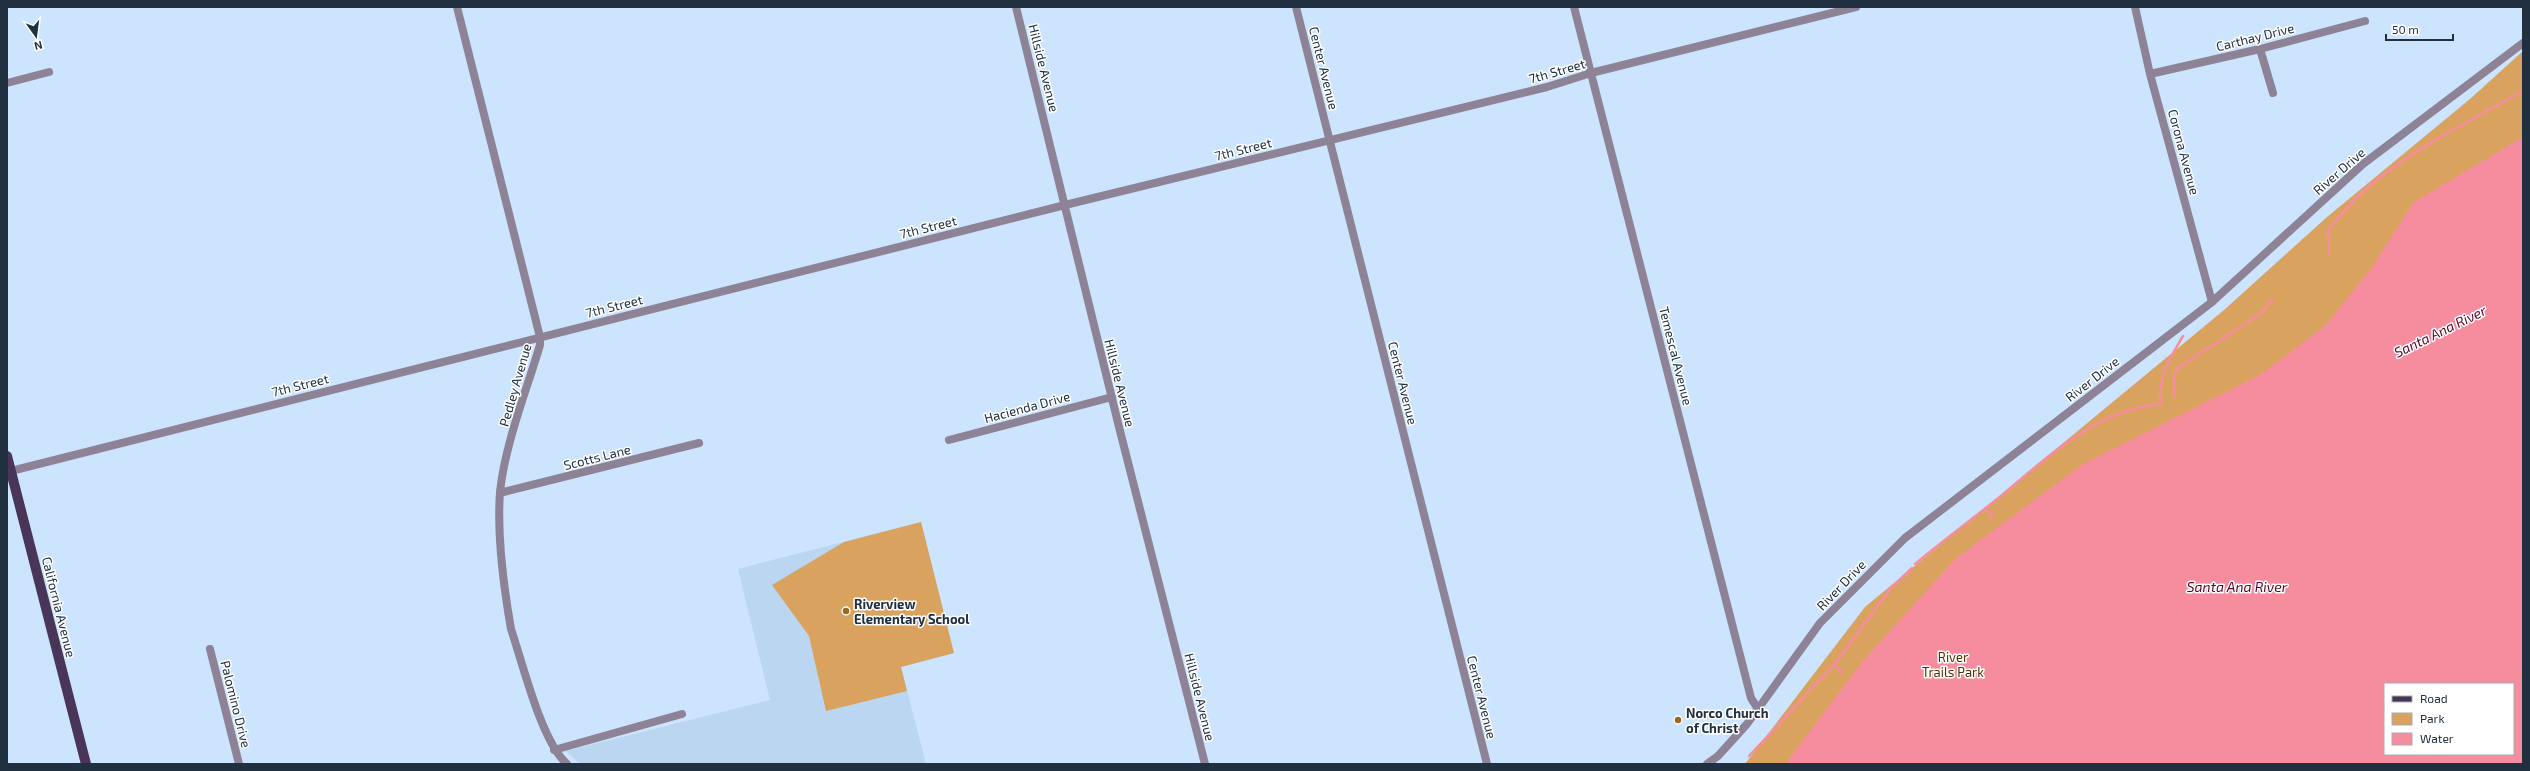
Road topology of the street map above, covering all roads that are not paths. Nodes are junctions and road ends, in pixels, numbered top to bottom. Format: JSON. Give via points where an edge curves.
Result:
{"nodes":[{"id":1,"x":457,"y":7,"type":"edge"},
{"id":2,"x":1016,"y":7,"type":"edge"},
{"id":3,"x":1296,"y":7,"type":"edge"},
{"id":4,"x":1574,"y":7,"type":"edge"},
{"id":5,"x":1856,"y":7,"type":"edge"},
{"id":6,"x":2135,"y":7,"type":"edge"},
{"id":7,"x":2365,"y":21,"type":"dead end"},
{"id":8,"x":2523,"y":44,"type":"edge"},
{"id":9,"x":2260,"y":49,"type":"junction"},
{"id":10,"x":49,"y":72,"type":"dead end"},
{"id":11,"x":1591,"y":73,"type":"junction"},
{"id":12,"x":2150,"y":74,"type":"junction"},
{"id":13,"x":7,"y":83,"type":"edge"},
{"id":14,"x":2273,"y":93,"type":"dead end"},
{"id":15,"x":1329,"y":140,"type":"junction"},
{"id":16,"x":1066,"y":205,"type":"junction"},
{"id":17,"x":2212,"y":302,"type":"junction"},
{"id":18,"x":540,"y":337,"type":"junction"},
{"id":19,"x":1112,"y":397,"type":"junction"},
{"id":20,"x":949,"y":440,"type":"dead end"},
{"id":21,"x":699,"y":443,"type":"dead end"},
{"id":22,"x":7,"y":456,"type":"edge"},
{"id":23,"x":9,"y":472,"type":"edge"},
{"id":24,"x":500,"y":494,"type":"junction"},
{"id":25,"x":210,"y":649,"type":"dead end"},
{"id":26,"x":1758,"y":709,"type":"junction"},
{"id":27,"x":682,"y":714,"type":"dead end"},
{"id":28,"x":554,"y":750,"type":"junction"},
{"id":29,"x":86,"y":764,"type":"edge"},
{"id":30,"x":239,"y":764,"type":"edge"},
{"id":31,"x":567,"y":764,"type":"edge"},
{"id":32,"x":1205,"y":764,"type":"edge"},
{"id":33,"x":1487,"y":764,"type":"edge"},
{"id":34,"x":1707,"y":764,"type":"edge"}],
"edges":[{"from":1,"to":18,"type":"street","name":"Pedley Avenue"},
{"from":2,"to":16,"type":"street","name":"Hillside Avenue"},
{"from":3,"to":15,"type":"street","name":"Center Avenue"},
{"from":4,"to":11,"type":"street","name":"Temescal Avenue"},
{"from":5,"to":11,"type":"street","name":"7th Street"},
{"from":6,"to":12,"type":"street","name":"Corona Avenue"},
{"from":7,"to":9,"type":"street","name":"Carthay Drive"},
{"from":8,"to":17,"type":"street","name":"River Drive","via":[[2363,164]]},
{"from":9,"to":12,"type":"street","name":"Carthay Drive"},
{"from":9,"to":14,"type":"street"},
{"from":10,"to":13,"type":"street"},
{"from":11,"to":15,"type":"street","name":"7th Street","via":[[1547,87]]},
{"from":11,"to":26,"type":"street","name":"Temescal Avenue","via":[[1751,698]]},
{"from":12,"to":17,"type":"street","name":"Corona Avenue"},
{"from":15,"to":16,"type":"street","name":"7th Street"},
{"from":15,"to":33,"type":"street","name":"Center Avenue"},
{"from":16,"to":18,"type":"street","name":"7th Street"},
{"from":16,"to":19,"type":"street","name":"Hillside Avenue"},
{"from":17,"to":26,"type":"street","name":"River Drive","via":[[1904,538],[1820,623]]},
{"from":18,"to":23,"type":"street","name":"7th Street"},
{"from":18,"to":24,"type":"street","name":"Pedley Avenue","via":[[540,345],[504,466]]},
{"from":19,"to":20,"type":"street","name":"Hacienda Drive"},
{"from":19,"to":32,"type":"street","name":"Hillside Avenue"},
{"from":21,"to":24,"type":"street","name":"Scotts Lane"},
{"from":22,"to":23,"type":"main road","name":"California Avenue"},
{"from":23,"to":29,"type":"main road","name":"California Avenue"},
{"from":24,"to":28,"type":"street","name":"Pedley Avenue","via":[[502,553],[511,630]]},
{"from":25,"to":30,"type":"street","name":"Palomino Drive"},
{"from":26,"to":34,"type":"street","name":"River Drive","via":[[1718,756]]},
{"from":27,"to":28,"type":"street"},
{"from":28,"to":31,"type":"street","name":"Pedley Avenue"}]}
